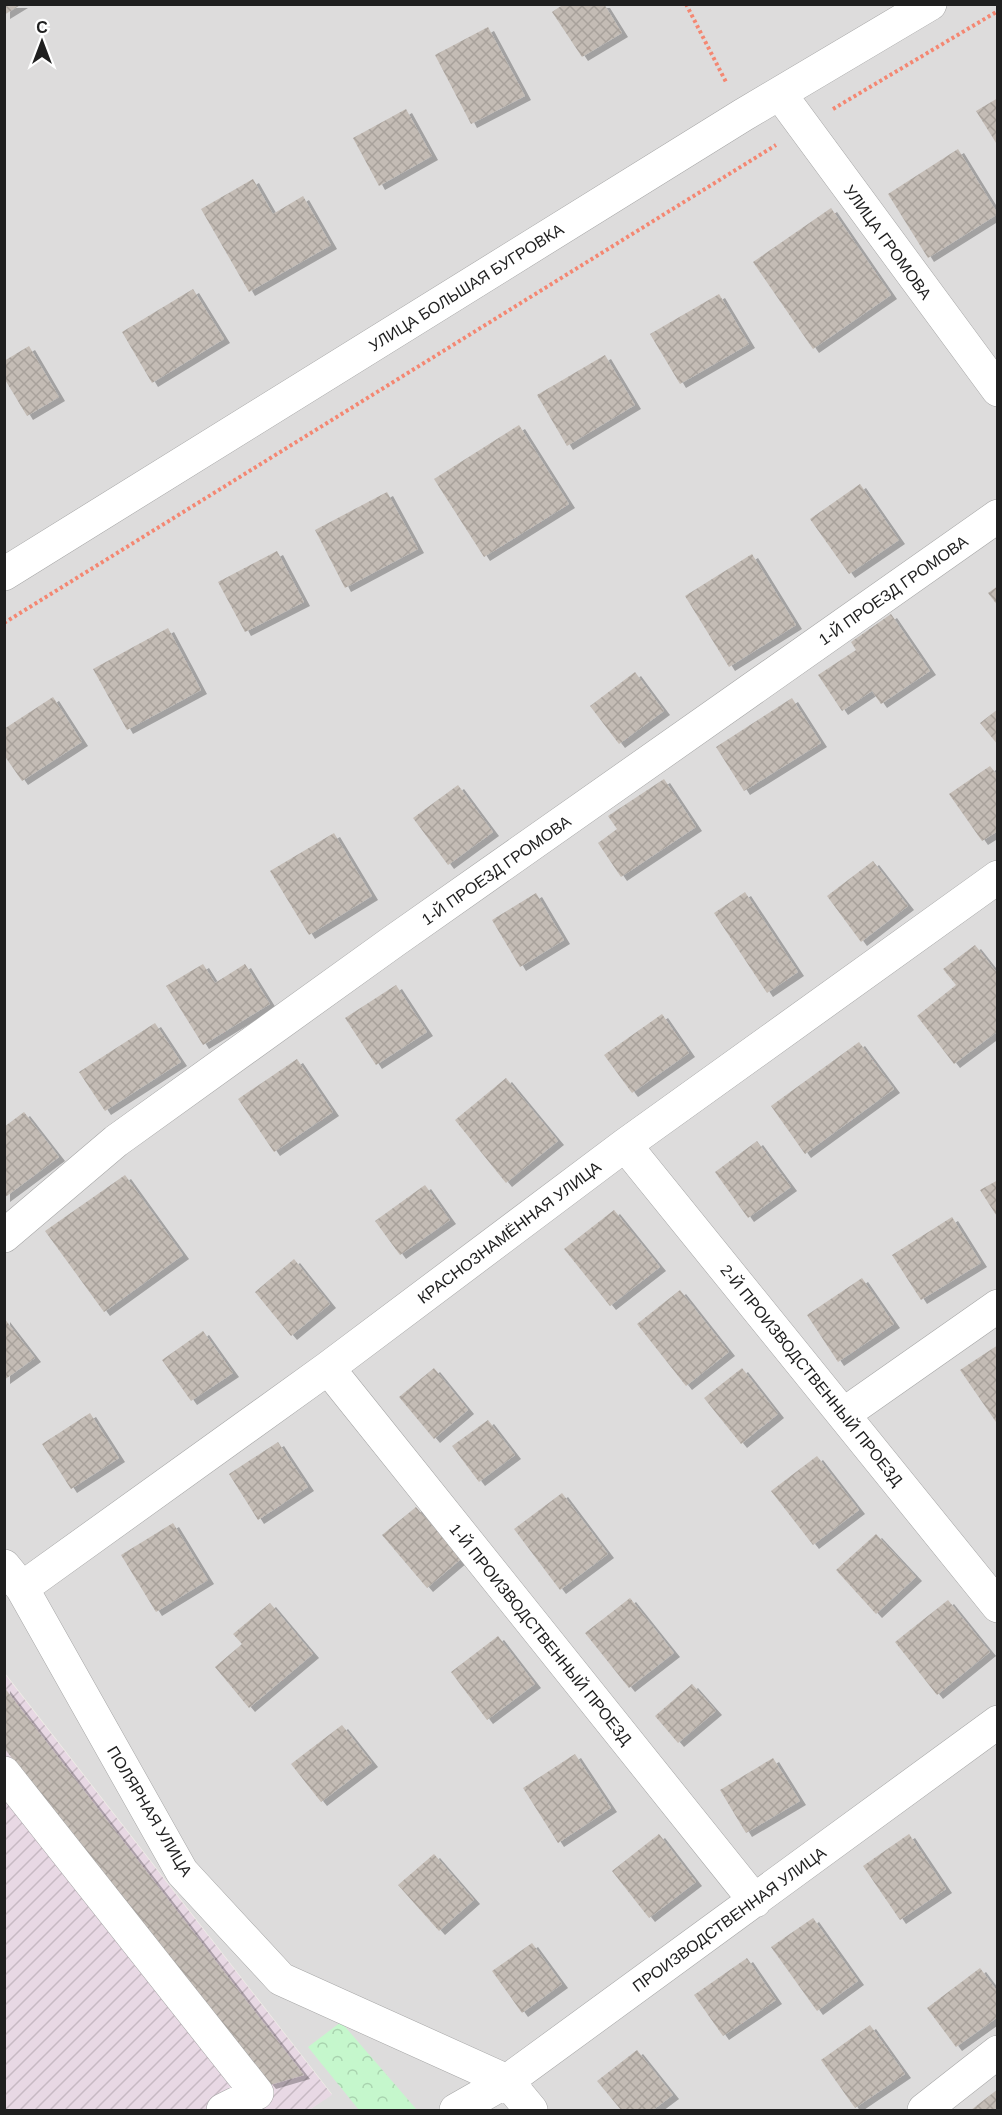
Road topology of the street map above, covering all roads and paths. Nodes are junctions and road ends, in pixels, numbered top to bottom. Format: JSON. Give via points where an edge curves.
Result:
{"nodes":[{"id":1,"x":686,"y":4,"type":"edge"},
{"id":2,"x":930,"y":4,"type":"edge"},
{"id":3,"x":998,"y":11,"type":"edge"},
{"id":4,"x":780,"y":94,"type":"junction"},
{"id":5,"x":743,"y":115,"type":"junction"},
{"id":6,"x":804,"y":127,"type":"junction"},
{"id":7,"x":998,"y":390,"type":"edge"},
{"id":8,"x":998,"y":516,"type":"edge"},
{"id":9,"x":4,"y":574,"type":"edge"},
{"id":10,"x":4,"y":623,"type":"edge"},
{"id":11,"x":998,"y":877,"type":"edge"},
{"id":12,"x":626,"y":1145,"type":"junction"},
{"id":13,"x":4,"y":1236,"type":"edge"},
{"id":14,"x":998,"y":1306,"type":"edge"},
{"id":15,"x":328,"y":1368,"type":"junction"},
{"id":16,"x":844,"y":1414,"type":"junction"},
{"id":17,"x":13,"y":1577,"type":"edge"},
{"id":18,"x":998,"y":1606,"type":"edge"},
{"id":19,"x":998,"y":1722,"type":"edge"},
{"id":20,"x":4,"y":1773,"type":"edge"},
{"id":21,"x":755,"y":1901,"type":"junction"},
{"id":22,"x":998,"y":2052,"type":"edge"},
{"id":23,"x":507,"y":2081,"type":"junction"},
{"id":24,"x":223,"y":2110,"type":"edge"},
{"id":25,"x":456,"y":2110,"type":"edge"},
{"id":26,"x":531,"y":2110,"type":"edge"},
{"id":27,"x":924,"y":2110,"type":"edge"}],
"edges":[{"from":1,"to":5,"type":"path"},
{"from":2,"to":4,"type":"street","name":"УЛИЦА БОЛЬШАЯ БУГРОВКА"},
{"from":3,"to":6,"type":"path"},
{"from":4,"to":5,"type":"street","name":"УЛИЦА БОЛЬШАЯ БУГРОВКА"},
{"from":4,"to":6,"type":"street","name":"УЛИЦА ГРОМОВА"},
{"from":5,"to":9,"type":"street","name":"УЛИЦА БОЛЬШАЯ БУГРОВКА"},
{"from":6,"to":7,"type":"street","name":"УЛИЦА ГРОМОВА"},
{"from":6,"to":10,"type":"path"},
{"from":8,"to":13,"type":"street","name":"1-Й ПРОЕЗД ГРОМОВА","via":[[126,1134]]},
{"from":11,"to":12,"type":"street","name":"КРАСНОЗНАМЁННАЯ УЛИЦА"},
{"from":12,"to":15,"type":"street","name":"КРАСНОЗНАМЁННАЯ УЛИЦА"},
{"from":12,"to":16,"type":"street","name":"2-Й ПРОИЗВОДСТВЕННЫЙ ПРОЕЗД"},
{"from":14,"to":16,"type":"street"},
{"from":15,"to":17,"type":"street","name":"КРАСНОЗНАМЁННАЯ УЛИЦА"},
{"from":15,"to":21,"type":"street","name":"1-Й ПРОИЗВОДСТВЕННЫЙ ПРОЕЗД"},
{"from":16,"to":18,"type":"street","name":"2-Й ПРОИЗВОДСТВЕННЫЙ ПРОЕЗД"},
{"from":17,"to":23,"type":"street","name":"ПОЛЯРНАЯ УЛИЦА","via":[[182,1872],[281,1980]]},
{"from":19,"to":21,"type":"street","name":"ПРОИЗВОДСТВЕННАЯ УЛИЦА"},
{"from":20,"to":24,"type":"street","via":[[257,2093]]},
{"from":21,"to":23,"type":"street","name":"ПРОИЗВОДСТВЕННАЯ УЛИЦА"},
{"from":22,"to":27,"type":"street"},
{"from":23,"to":25,"type":"street","name":"ПРОИЗВОДСТВЕННАЯ УЛИЦА"},
{"from":23,"to":26,"type":"street","name":"ПОЛЯРНАЯ УЛИЦА"}]}
